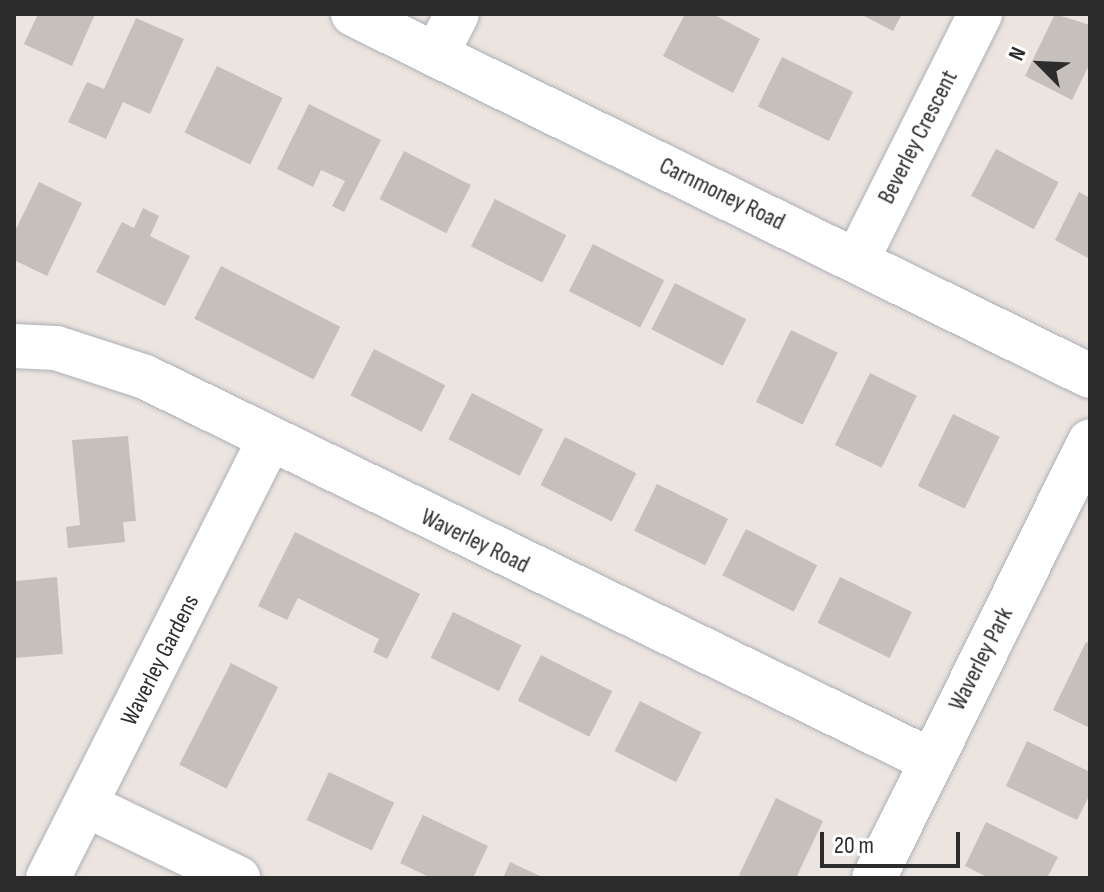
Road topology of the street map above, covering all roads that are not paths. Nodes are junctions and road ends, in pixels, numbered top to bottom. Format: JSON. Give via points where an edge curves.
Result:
{"nodes":[{"id":1,"x":353,"y":14,"type":"edge"},
{"id":2,"x":457,"y":14,"type":"edge"},
{"id":3,"x":980,"y":14,"type":"edge"},
{"id":4,"x":436,"y":55,"type":"junction"},
{"id":5,"x":857,"y":260,"type":"junction"},
{"id":6,"x":14,"y":346,"type":"edge"},
{"id":7,"x":1090,"y":376,"type":"edge"},
{"id":8,"x":269,"y":440,"type":"junction"},
{"id":9,"x":1090,"y":441,"type":"edge"},
{"id":10,"x":930,"y":760,"type":"junction"},
{"id":11,"x":86,"y":805,"type":"junction"},
{"id":12,"x":48,"y":878,"type":"edge"},
{"id":13,"x":238,"y":878,"type":"edge"},
{"id":14,"x":874,"y":878,"type":"edge"}],
"edges":[{"from":1,"to":4,"type":"street","name":"Carnmoney Road"},
{"from":2,"to":4,"type":"street"},
{"from":3,"to":5,"type":"street","name":"Beverley Crescent"},
{"from":4,"to":5,"type":"street","name":"Carnmoney Road"},
{"from":5,"to":7,"type":"street","name":"Carnmoney Road"},
{"from":6,"to":8,"type":"street","name":"Waverley Road","via":[[56,348],[145,377]]},
{"from":8,"to":10,"type":"street","name":"Waverley Road"},
{"from":8,"to":11,"type":"street","name":"Waverley Gardens"},
{"from":9,"to":10,"type":"street","name":"Waverley Park"},
{"from":10,"to":14,"type":"street","name":"Waverley Park"},
{"from":11,"to":12,"type":"street","name":"Waverley Gardens"},
{"from":11,"to":13,"type":"street"}]}
